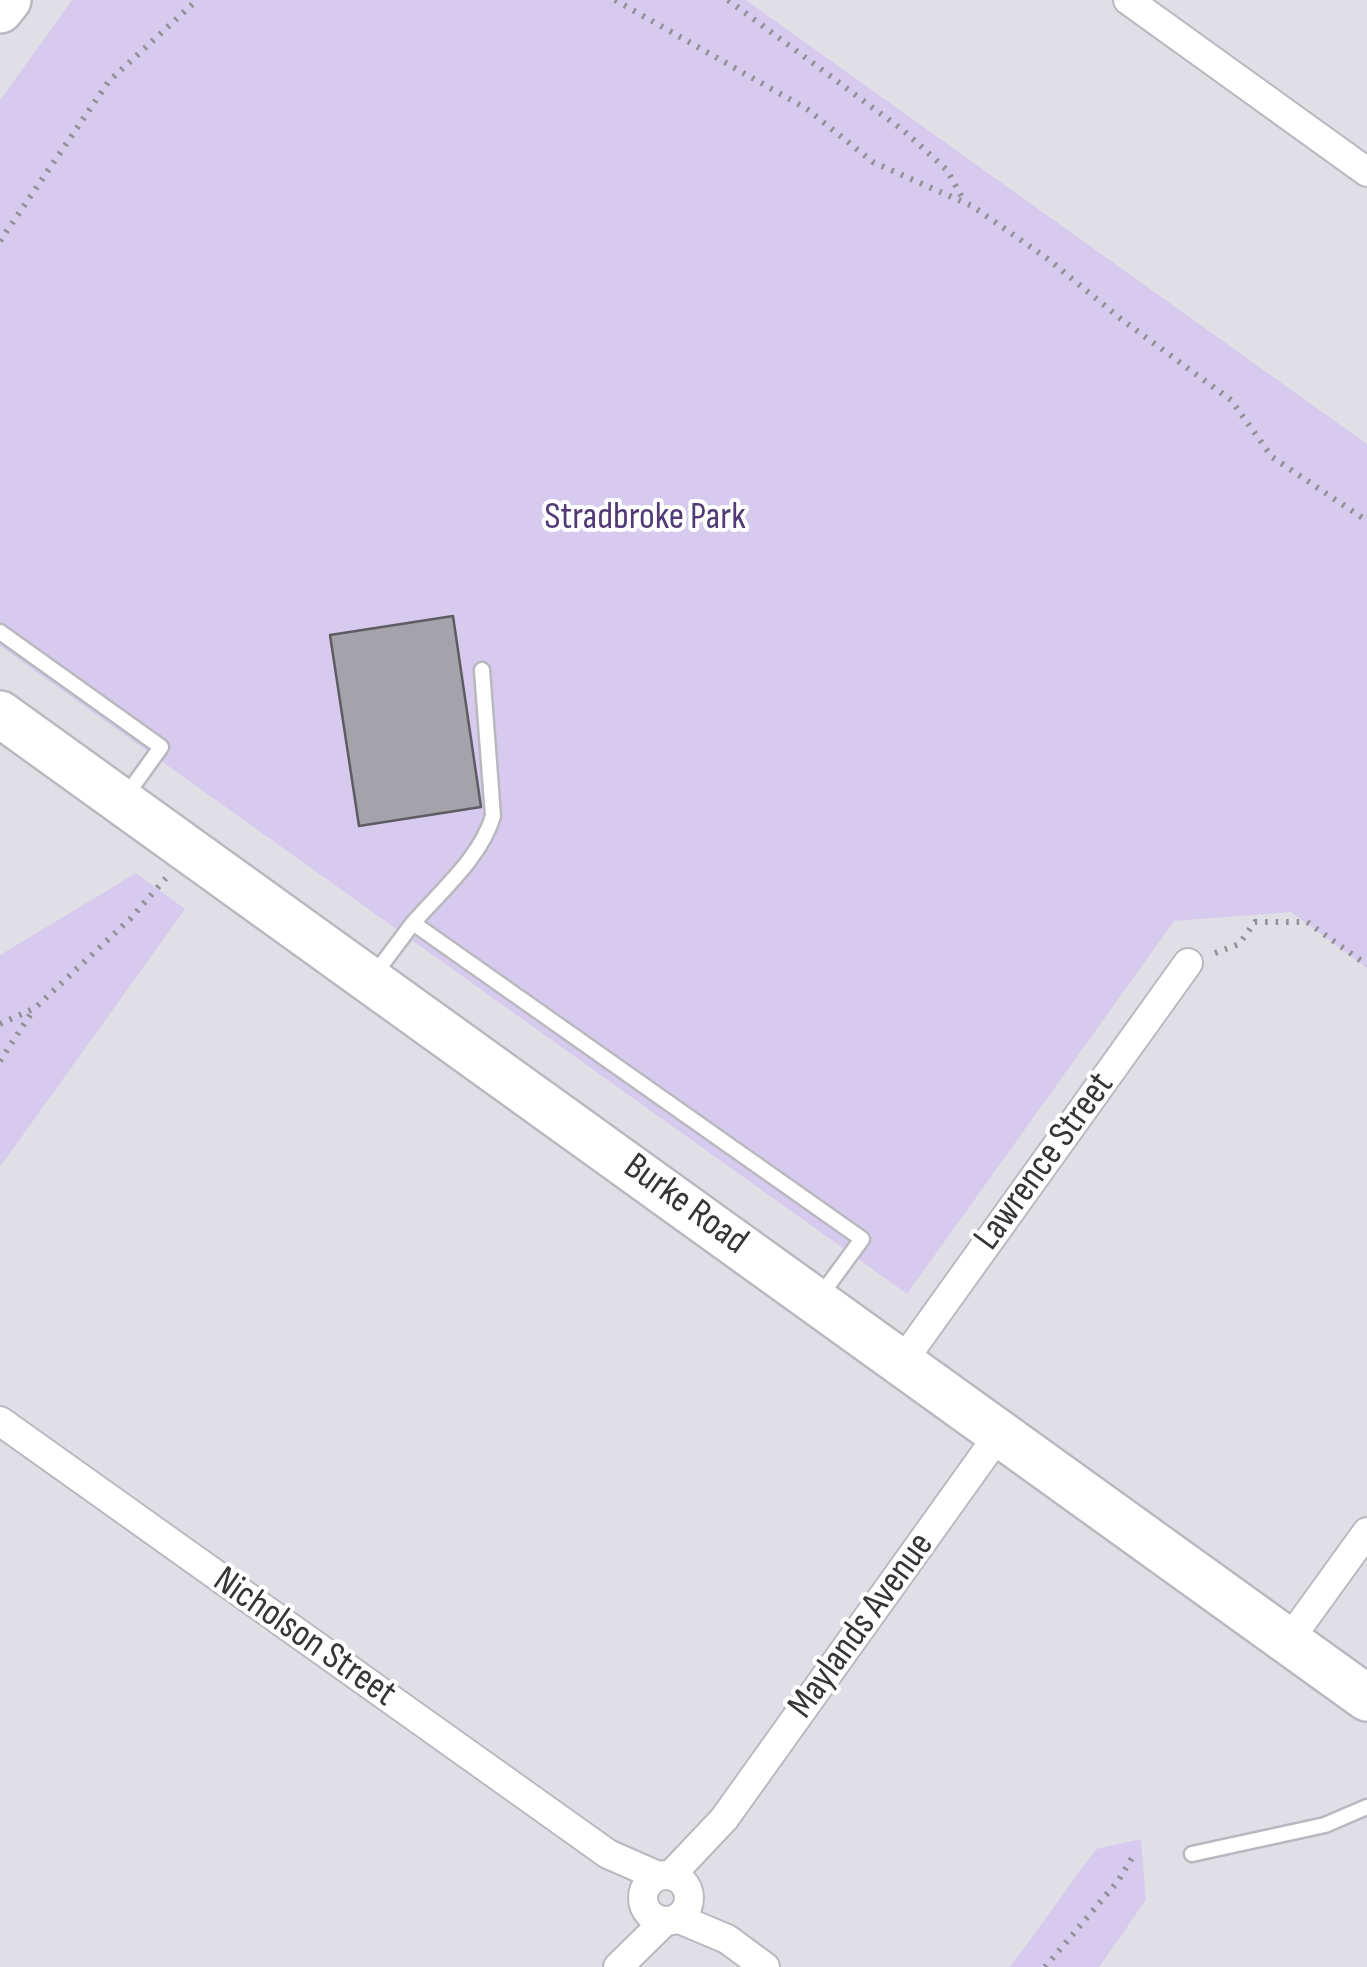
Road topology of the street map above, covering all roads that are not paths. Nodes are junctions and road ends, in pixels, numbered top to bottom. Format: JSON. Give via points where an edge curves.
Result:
{"nodes":[{"id":1,"x":8,"y":0,"type":"edge"},
{"id":2,"x":1128,"y":0,"type":"edge"},
{"id":3,"x":0,"y":10,"type":"edge"},
{"id":4,"x":1367,"y":172,"type":"edge"},
{"id":5,"x":0,"y":632,"type":"edge"},
{"id":6,"x":482,"y":670,"type":"dead end"},
{"id":7,"x":0,"y":714,"type":"edge"},
{"id":8,"x":122,"y":802,"type":"junction"},
{"id":9,"x":413,"y":923,"type":"junction"},
{"id":10,"x":1188,"y":963,"type":"road end"},
{"id":11,"x":370,"y":980,"type":"junction"},
{"id":12,"x":817,"y":1300,"type":"junction"},
{"id":13,"x":902,"y":1362,"type":"junction"},
{"id":14,"x":0,"y":1422,"type":"edge"},
{"id":15,"x":1000,"y":1433,"type":"junction"},
{"id":16,"x":1367,"y":1532,"type":"edge"},
{"id":17,"x":1289,"y":1640,"type":"junction"},
{"id":18,"x":1367,"y":1698,"type":"edge"},
{"id":19,"x":1367,"y":1807,"type":"edge"},
{"id":20,"x":1192,"y":1854,"type":"dead end"},
{"id":21,"x":667,"y":1897,"type":"junction"},
{"id":22,"x":618,"y":1967,"type":"edge"},
{"id":23,"x":765,"y":1967,"type":"edge"}],
"edges":[{"from":1,"to":3,"type":"main road"},
{"from":2,"to":4,"type":"street"},
{"from":5,"to":8,"type":"lane","via":[[161,747]]},
{"from":6,"to":9,"type":"lane","via":[[494,816],[476,851]]},
{"from":7,"to":8,"type":"main road","name":"Burke Road"},
{"from":8,"to":11,"type":"main road","name":"Burke Road"},
{"from":9,"to":11,"type":"lane"},
{"from":9,"to":12,"type":"lane","via":[[862,1240]]},
{"from":10,"to":13,"type":"street","name":"Lawrence Street"},
{"from":11,"to":12,"type":"main road","name":"Burke Road"},
{"from":12,"to":13,"type":"main road","name":"Burke Road"},
{"from":13,"to":15,"type":"main road","name":"Burke Road"},
{"from":14,"to":21,"type":"street","name":"Nicholson Street"},
{"from":15,"to":17,"type":"main road","name":"Burke Road"},
{"from":15,"to":21,"type":"street","name":"Maylands Avenue"},
{"from":16,"to":17,"type":"street"},
{"from":17,"to":18,"type":"main road","name":"Burke Road"},
{"from":19,"to":20,"type":"lane","via":[[1325,1825]]},
{"from":21,"to":22,"type":"street","name":"Maylands Avenue"},
{"from":21,"to":23,"type":"street","name":"Nicholson Street"}]}
